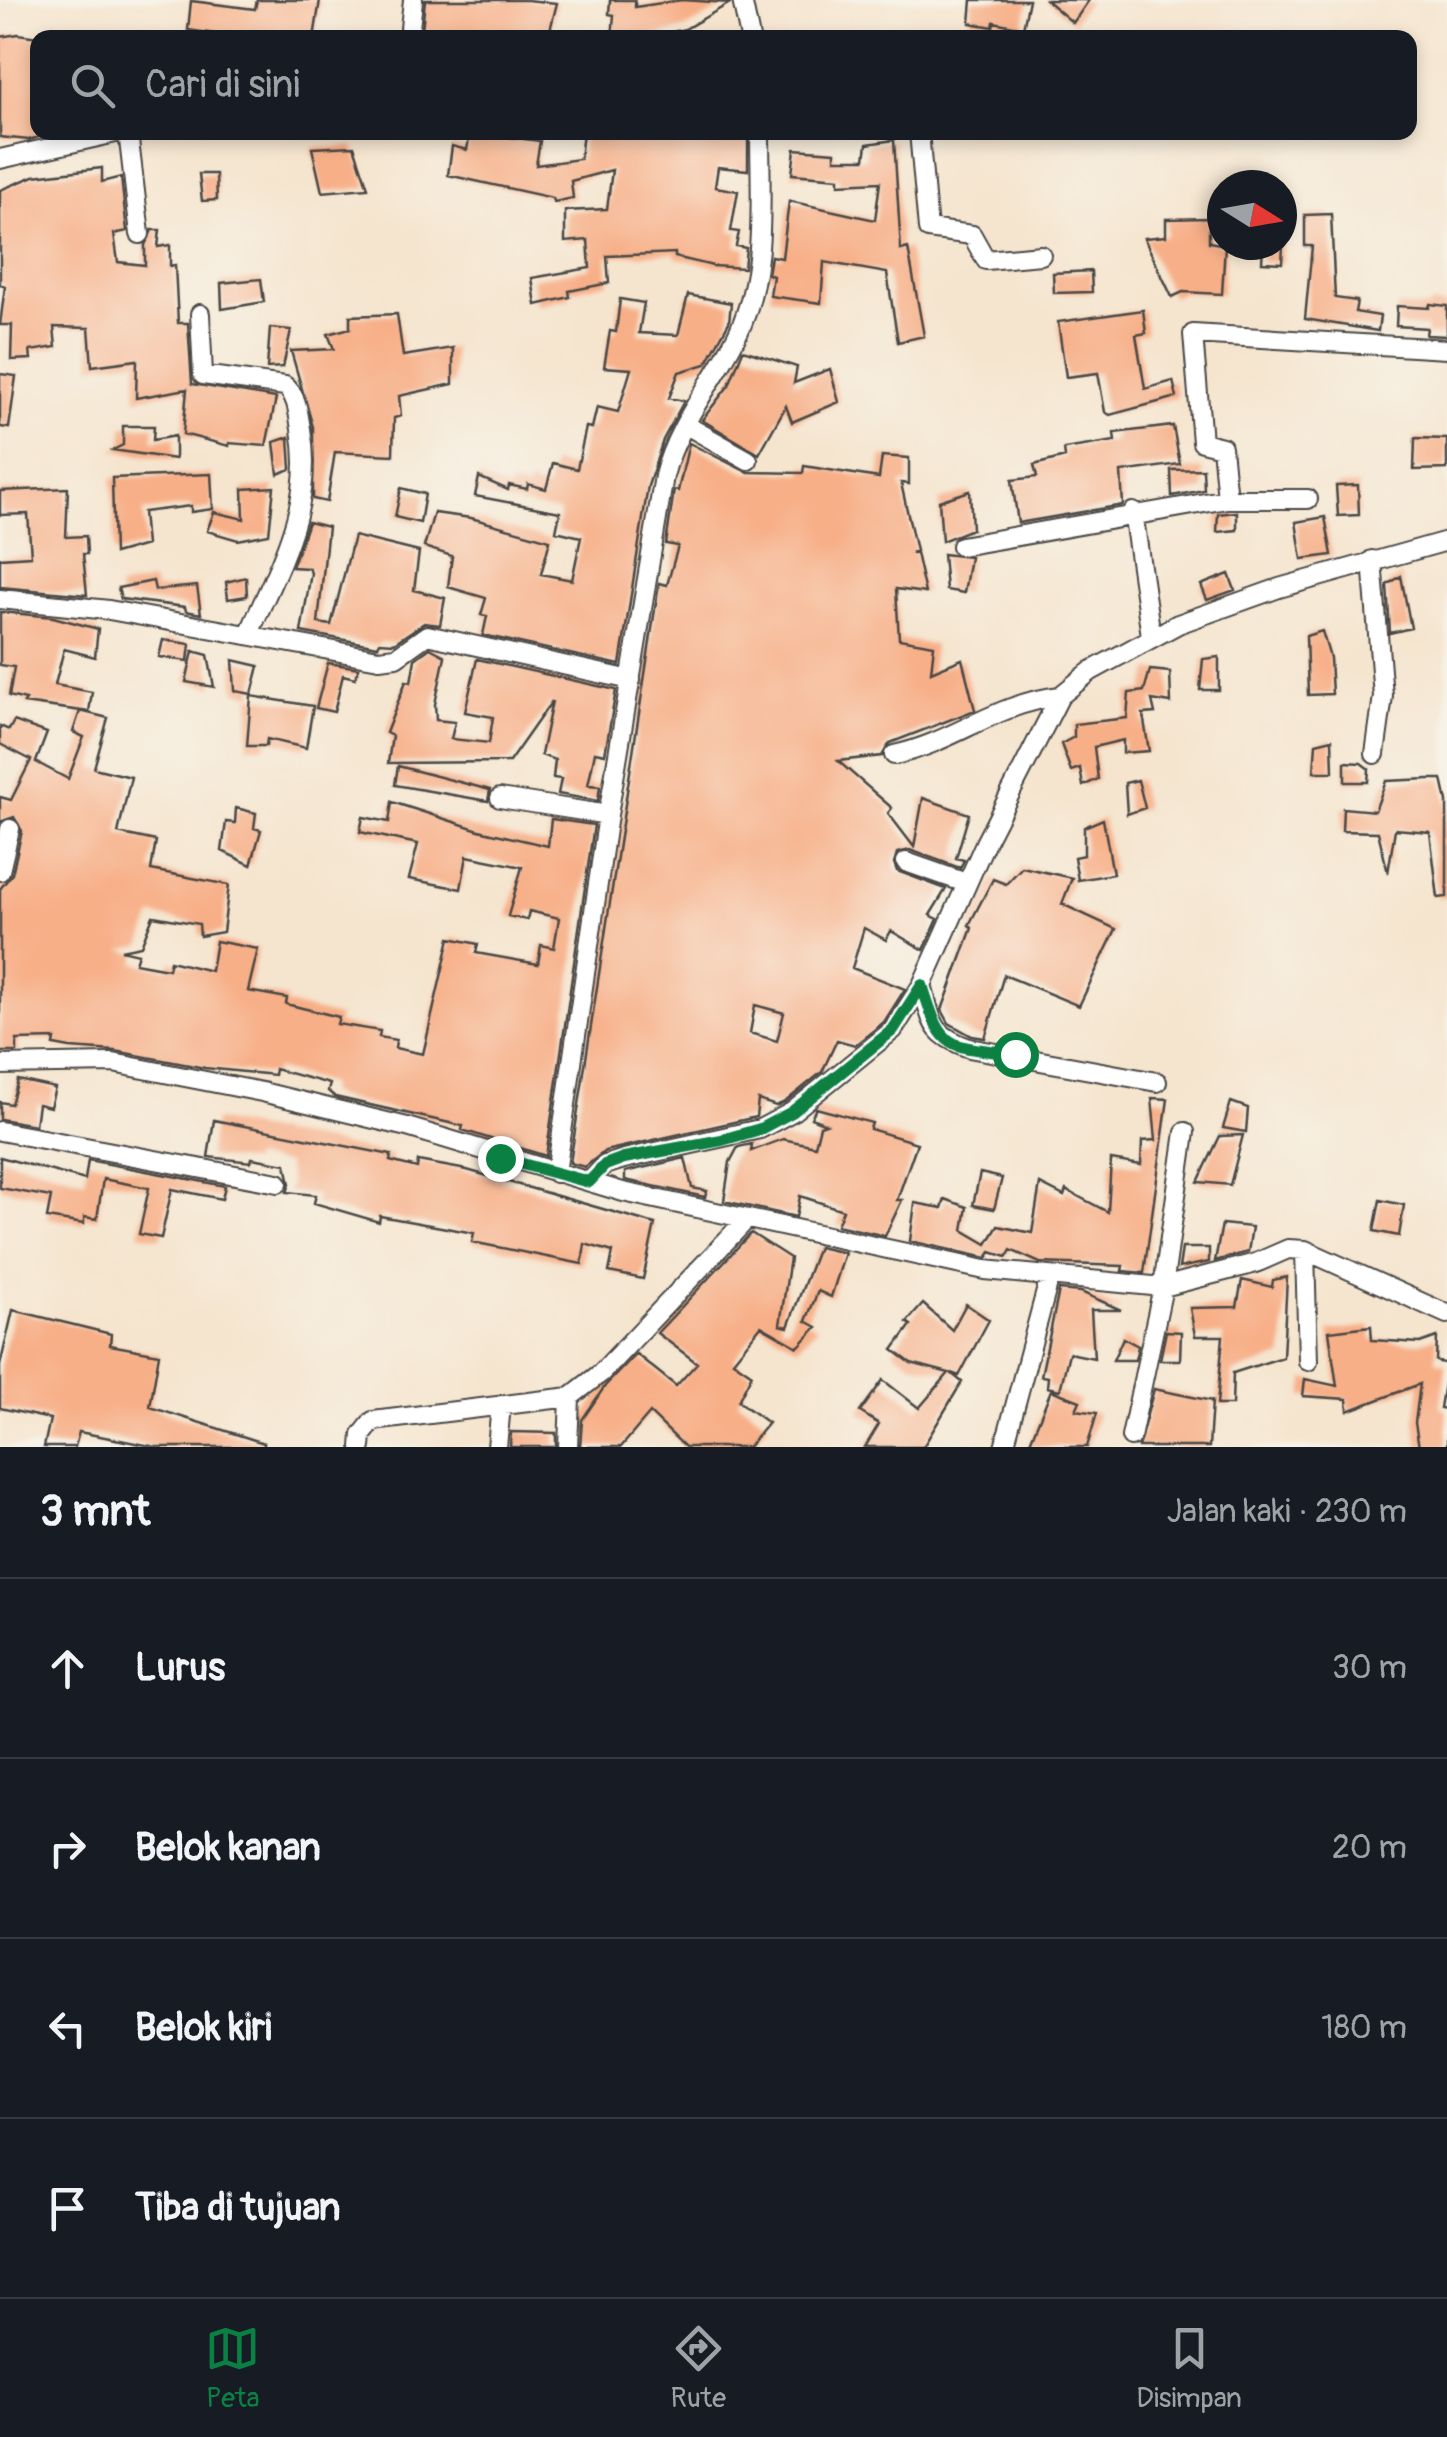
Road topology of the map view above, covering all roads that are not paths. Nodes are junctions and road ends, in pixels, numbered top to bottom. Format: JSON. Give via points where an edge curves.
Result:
{"nodes":[{"id":1,"x":412,"y":0,"type":"edge"},
{"id":2,"x":742,"y":0,"type":"edge"},
{"id":3,"x":410,"y":30,"type":"edge"},
{"id":4,"x":748,"y":30,"type":"edge"},
{"id":5,"x":84,"y":140,"type":"edge"},
{"id":6,"x":129,"y":140,"type":"edge"},
{"id":7,"x":760,"y":140,"type":"edge"},
{"id":8,"x":921,"y":140,"type":"edge"},
{"id":9,"x":0,"y":159,"type":"edge"},
{"id":10,"x":140,"y":234,"type":"dead end"},
{"id":11,"x":1042,"y":255,"type":"dead end"},
{"id":12,"x":200,"y":314,"type":"dead end"},
{"id":13,"x":1447,"y":349,"type":"edge"},
{"id":14,"x":686,"y":425,"type":"junction"},
{"id":15,"x":748,"y":460,"type":"dead end"},
{"id":16,"x":1227,"y":499,"type":"junction"},
{"id":17,"x":1308,"y":499,"type":"dead end"},
{"id":18,"x":1133,"y":512,"type":"junction"},
{"id":19,"x":1447,"y":542,"type":"edge"},
{"id":20,"x":960,"y":546,"type":"dead end"},
{"id":21,"x":1372,"y":560,"type":"junction"},
{"id":22,"x":0,"y":599,"type":"edge"},
{"id":23,"x":249,"y":634,"type":"junction"},
{"id":24,"x":1151,"y":636,"type":"junction"},
{"id":25,"x":631,"y":680,"type":"junction"},
{"id":26,"x":1060,"y":696,"type":"junction"},
{"id":27,"x":894,"y":754,"type":"dead end"},
{"id":28,"x":1375,"y":754,"type":"dead end"},
{"id":29,"x":500,"y":798,"type":"dead end"},
{"id":30,"x":608,"y":815,"type":"junction"},
{"id":31,"x":10,"y":830,"type":"dead end"},
{"id":32,"x":2,"y":848,"type":"edge"},
{"id":33,"x":906,"y":862,"type":"dead end"},
{"id":34,"x":0,"y":871,"type":"edge"},
{"id":35,"x":966,"y":883,"type":"junction"},
{"id":36,"x":922,"y":985,"type":"junction"},
{"id":37,"x":0,"y":1066,"type":"edge"},
{"id":38,"x":1157,"y":1082,"type":"dead end"},
{"id":39,"x":0,"y":1131,"type":"edge"},
{"id":40,"x":1186,"y":1132,"type":"dead end"},
{"id":41,"x":556,"y":1173,"type":"junction"},
{"id":42,"x":589,"y":1182,"type":"junction"},
{"id":43,"x":278,"y":1183,"type":"dead end"},
{"id":44,"x":745,"y":1221,"type":"junction"},
{"id":45,"x":1304,"y":1250,"type":"junction"},
{"id":46,"x":1050,"y":1280,"type":"junction"},
{"id":47,"x":1163,"y":1288,"type":"junction"},
{"id":48,"x":1447,"y":1314,"type":"edge"},
{"id":49,"x":1308,"y":1361,"type":"dead end"},
{"id":50,"x":570,"y":1397,"type":"junction"},
{"id":51,"x":501,"y":1405,"type":"junction"},
{"id":52,"x":1131,"y":1437,"type":"dead end"},
{"id":53,"x":361,"y":1447,"type":"edge"},
{"id":54,"x":497,"y":1447,"type":"edge"},
{"id":55,"x":568,"y":1447,"type":"edge"},
{"id":56,"x":1004,"y":1447,"type":"edge"}],
"edges":[{"from":1,"to":3,"type":"street"},
{"from":2,"to":4,"type":"street"},
{"from":5,"to":9,"type":"street"},
{"from":6,"to":10,"type":"street"},
{"from":7,"to":14,"type":"street","via":[[754,288],[738,333]]},
{"from":8,"to":11,"type":"street","via":[[928,228],[972,235],[986,260]]},
{"from":12,"to":23,"type":"street","via":[[203,376],[285,386],[295,398],[305,450],[297,526]]},
{"from":13,"to":16,"type":"street","via":[[1193,334],[1202,442],[1222,446]]},
{"from":14,"to":15,"type":"street"},
{"from":14,"to":25,"type":"street","via":[[664,476]]},
{"from":16,"to":17,"type":"street"},
{"from":16,"to":18,"type":"street"},
{"from":18,"to":20,"type":"street"},
{"from":18,"to":24,"type":"street"},
{"from":19,"to":21,"type":"street"},
{"from":21,"to":24,"type":"street"},
{"from":21,"to":28,"type":"street","via":[[1383,696]]},
{"from":22,"to":23,"type":"street"},
{"from":23,"to":25,"type":"street","via":[[379,660],[396,657],[427,634]]},
{"from":24,"to":26,"type":"street"},
{"from":25,"to":30,"type":"street"},
{"from":26,"to":27,"type":"street","via":[[1016,702],[918,750]]},
{"from":26,"to":35,"type":"street"},
{"from":29,"to":30,"type":"street"},
{"from":30,"to":41,"type":"street"},
{"from":31,"to":32,"type":"street"},
{"from":32,"to":34,"type":"street"},
{"from":33,"to":35,"type":"street"},
{"from":35,"to":36,"type":"street"},
{"from":36,"to":38,"type":"street","via":[[935,1030],[946,1040]]},
{"from":36,"to":42,"type":"street","via":[[893,1030],[792,1112],[722,1140],[624,1158]]},
{"from":37,"to":41,"type":"street","via":[[113,1063],[358,1115]]},
{"from":39,"to":43,"type":"street"},
{"from":40,"to":47,"type":"street"},
{"from":41,"to":42,"type":"street"},
{"from":42,"to":44,"type":"street"},
{"from":44,"to":46,"type":"street"},
{"from":44,"to":50,"type":"street","via":[[601,1373]]},
{"from":45,"to":47,"type":"street","via":[[1288,1249]]},
{"from":45,"to":48,"type":"street"},
{"from":45,"to":49,"type":"street"},
{"from":46,"to":47,"type":"street"},
{"from":46,"to":56,"type":"street"},
{"from":47,"to":52,"type":"street"},
{"from":50,"to":51,"type":"street"},
{"from":50,"to":55,"type":"street"},
{"from":51,"to":53,"type":"street","via":[[373,1421]]},
{"from":51,"to":54,"type":"street"}]}
